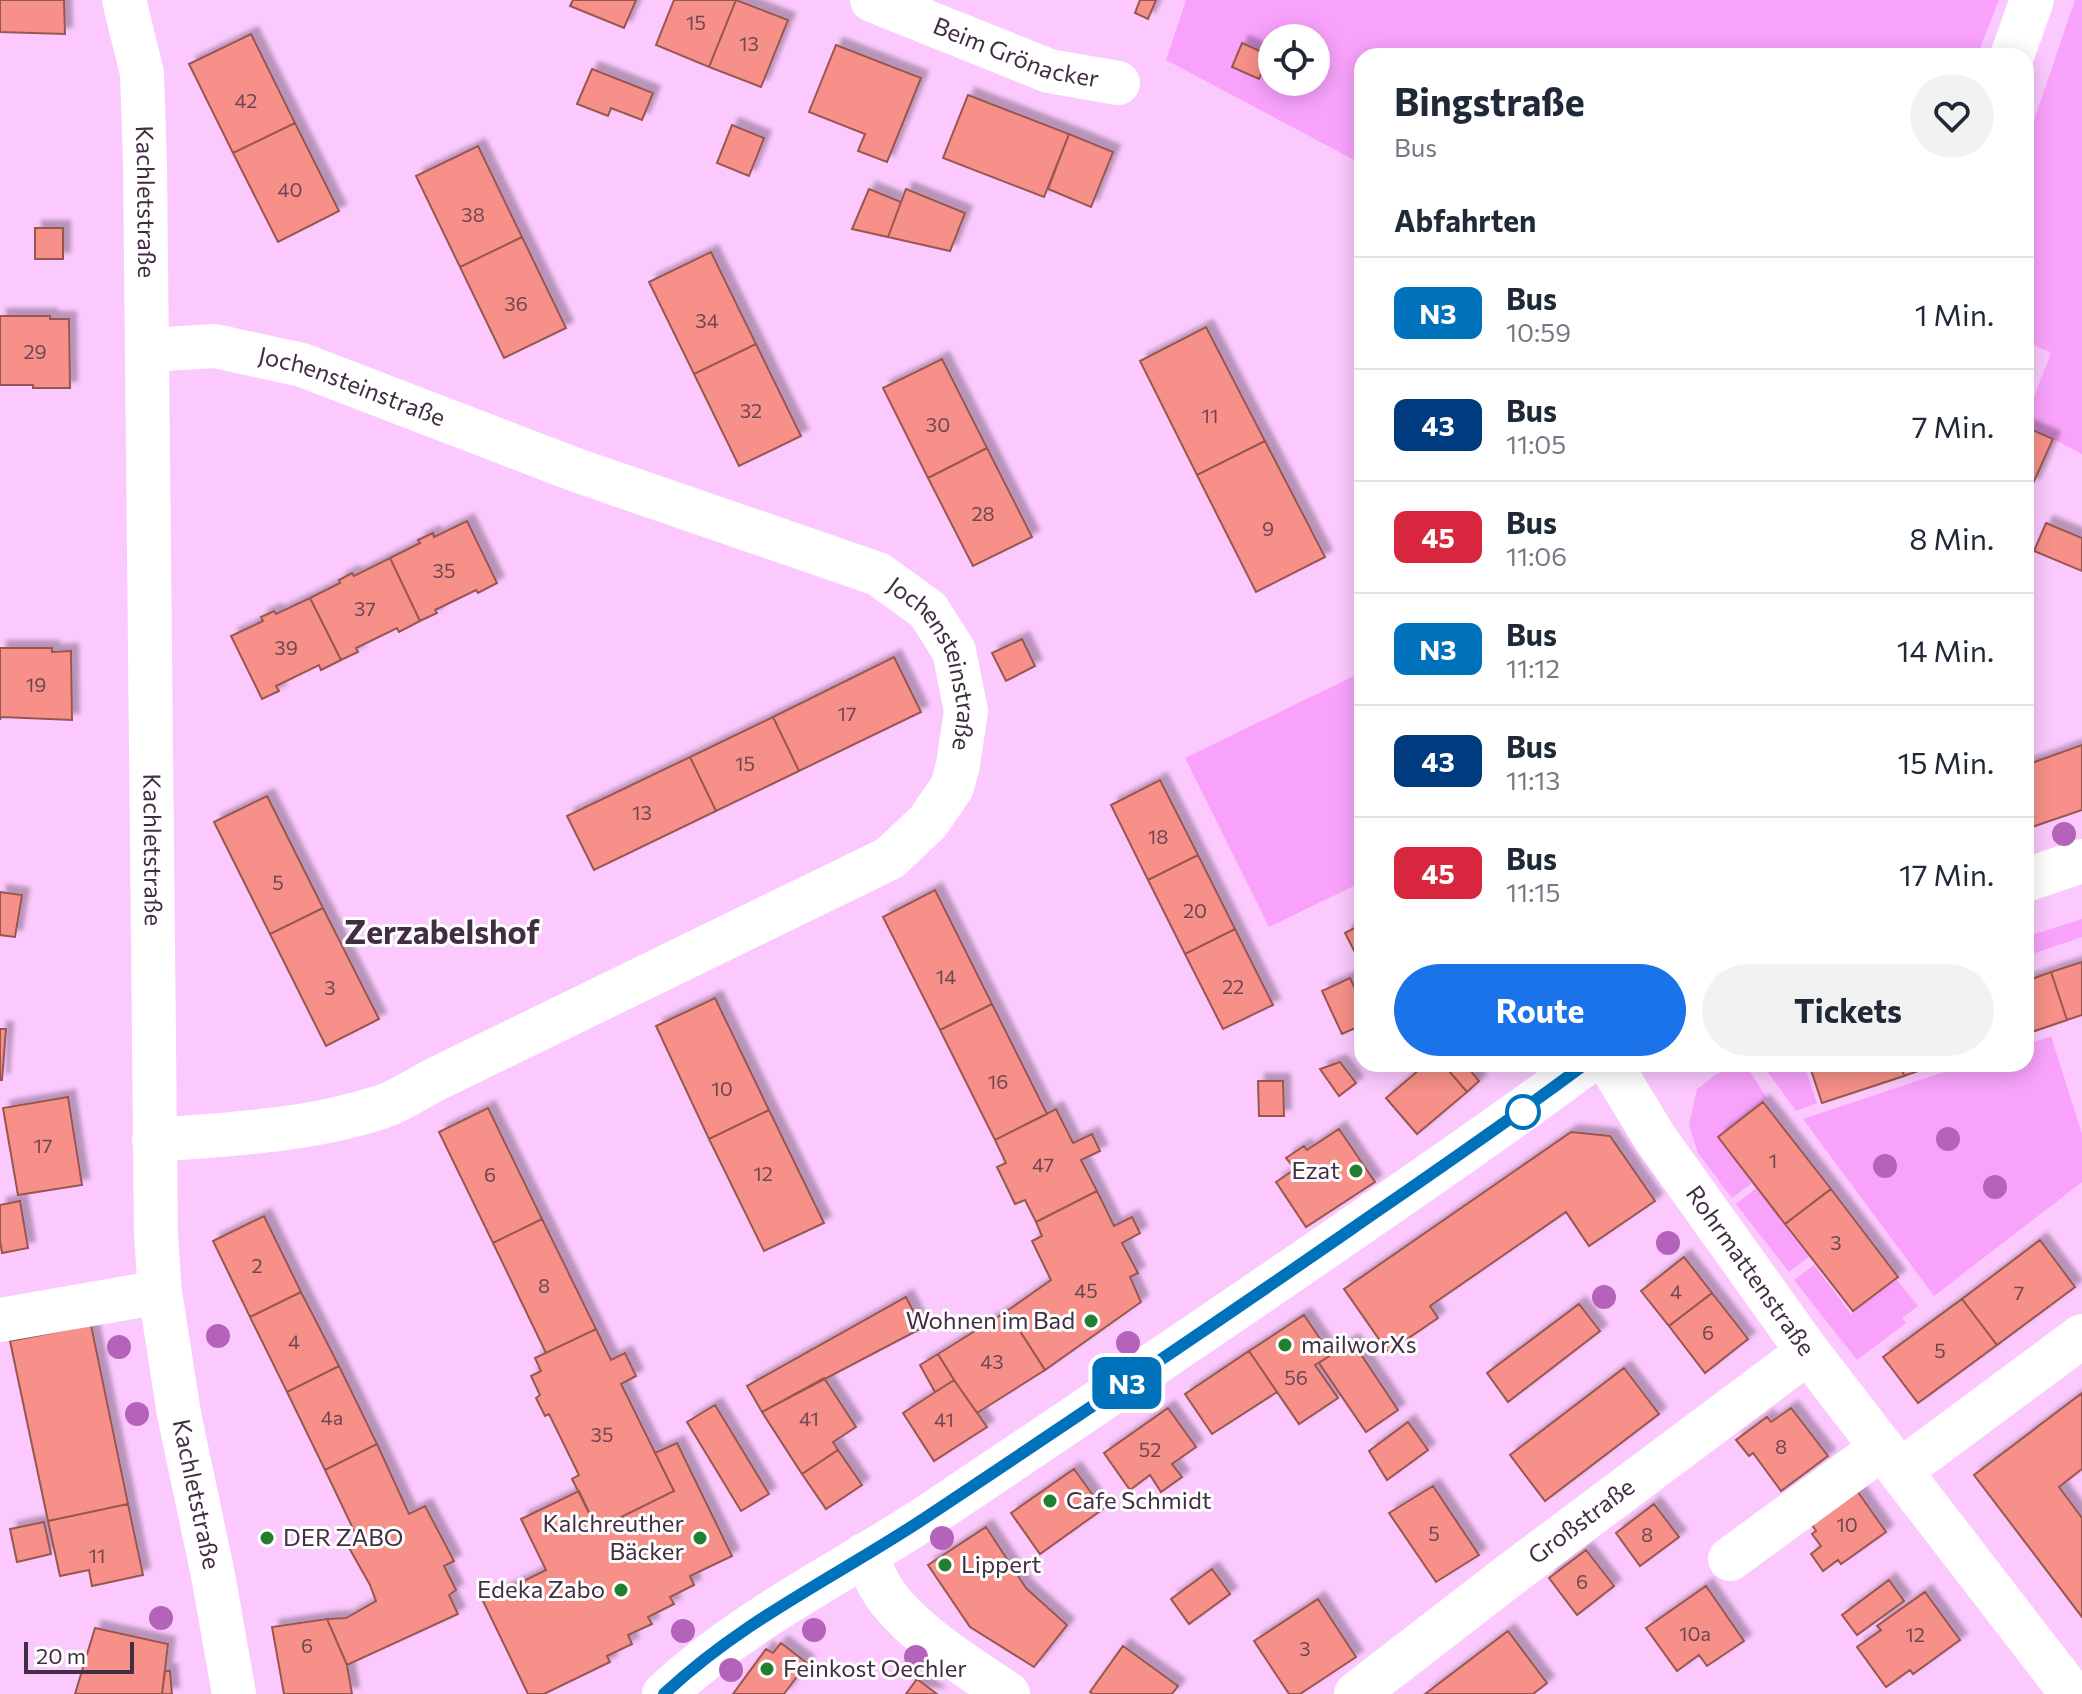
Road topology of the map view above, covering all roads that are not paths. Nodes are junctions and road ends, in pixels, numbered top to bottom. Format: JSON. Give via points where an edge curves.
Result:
{"nodes":[{"id":1,"x":124,"y":0,"type":"edge"},
{"id":2,"x":872,"y":0,"type":"edge"},
{"id":3,"x":2032,"y":0,"type":"edge"},
{"id":4,"x":2015,"y":48,"type":"edge"},
{"id":5,"x":1118,"y":83,"type":"dead end"},
{"id":6,"x":148,"y":350,"type":"junction"},
{"id":7,"x":2082,"y":861,"type":"edge"},
{"id":8,"x":2034,"y":877,"type":"edge"},
{"id":9,"x":1575,"y":1072,"type":"edge"},
{"id":10,"x":1615,"y":1072,"type":"edge"},
{"id":11,"x":154,"y":1140,"type":"junction"},
{"id":12,"x":160,"y":1292,"type":"junction"},
{"id":13,"x":0,"y":1320,"type":"edge"},
{"id":14,"x":2082,"y":1336,"type":"edge"},
{"id":15,"x":1808,"y":1352,"type":"junction"},
{"id":16,"x":1891,"y":1460,"type":"junction"},
{"id":17,"x":864,"y":1555,"type":"junction"},
{"id":18,"x":1730,"y":1559,"type":"dead end"},
{"id":19,"x":234,"y":1694,"type":"edge"},
{"id":20,"x":664,"y":1694,"type":"edge"},
{"id":21,"x":1008,"y":1694,"type":"edge"},
{"id":22,"x":1356,"y":1694,"type":"edge"},
{"id":23,"x":2072,"y":1694,"type":"edge"}],
"edges":[{"from":1,"to":6,"type":"street","name":"Kachletstraße","via":[[142,73]]},
{"from":2,"to":5,"type":"street","name":"Beim Grönacker","via":[[1049,71]]},
{"from":3,"to":4,"type":"street"},
{"from":6,"to":11,"type":"street","name":"Kachletstraße"},
{"from":6,"to":11,"type":"street","name":"Jochensteinstraße","via":[[215,346],[302,365],[576,470],[878,574],[928,610],[954,651],[966,711],[952,787],[928,822],[890,858],[383,1106],[311,1124]]},
{"from":7,"to":8,"type":"street"},
{"from":9,"to":17,"type":"street","via":[[1205,1331]]},
{"from":10,"to":15,"type":"street","name":"Rohrmattenstraße","via":[[1655,1138]]},
{"from":11,"to":12,"type":"street","name":"Kachletstraße"},
{"from":12,"to":13,"type":"street"},
{"from":12,"to":19,"type":"street","name":"Kachletstraße"},
{"from":14,"to":16,"type":"street"},
{"from":15,"to":16,"type":"street","name":"Rohrmattenstraße"},
{"from":15,"to":22,"type":"street","name":"Großstraße"},
{"from":16,"to":18,"type":"street"},
{"from":16,"to":23,"type":"street","name":"Rohrmattenstraße"},
{"from":17,"to":20,"type":"street","via":[[759,1618]]},
{"from":17,"to":21,"type":"street","via":[[885,1595],[916,1628]]}]}
